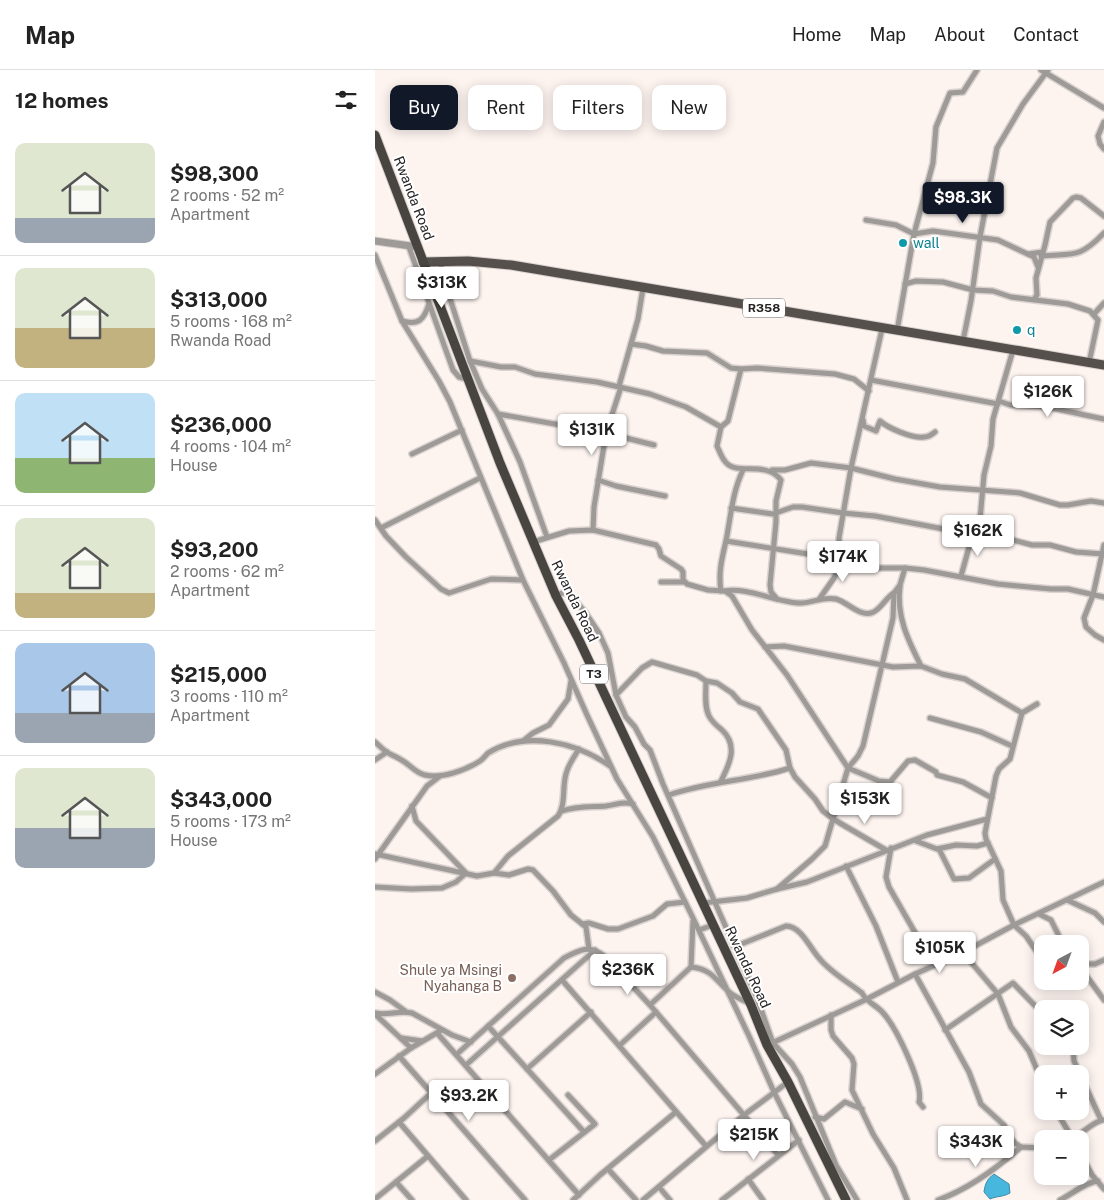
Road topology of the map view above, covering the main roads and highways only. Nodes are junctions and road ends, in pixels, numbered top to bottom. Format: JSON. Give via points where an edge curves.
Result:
{"nodes":[{"id":1,"x":375,"y":135,"type":"edge"},
{"id":2,"x":423,"y":262,"type":"junction"},
{"id":3,"x":1104,"y":365,"type":"edge"},
{"id":4,"x":845,"y":1200,"type":"edge"}],
"edges":[{"from":1,"to":2,"type":"highway","name":"Rwanda Road","number":"T3","via":[[413,247]]},
{"from":2,"to":3,"type":"main road","number":"R358","via":[[468,261],[511,265]]},
{"from":2,"to":4,"type":"highway","name":"Rwanda Road","number":"T3","via":[[556,596]]}]}
